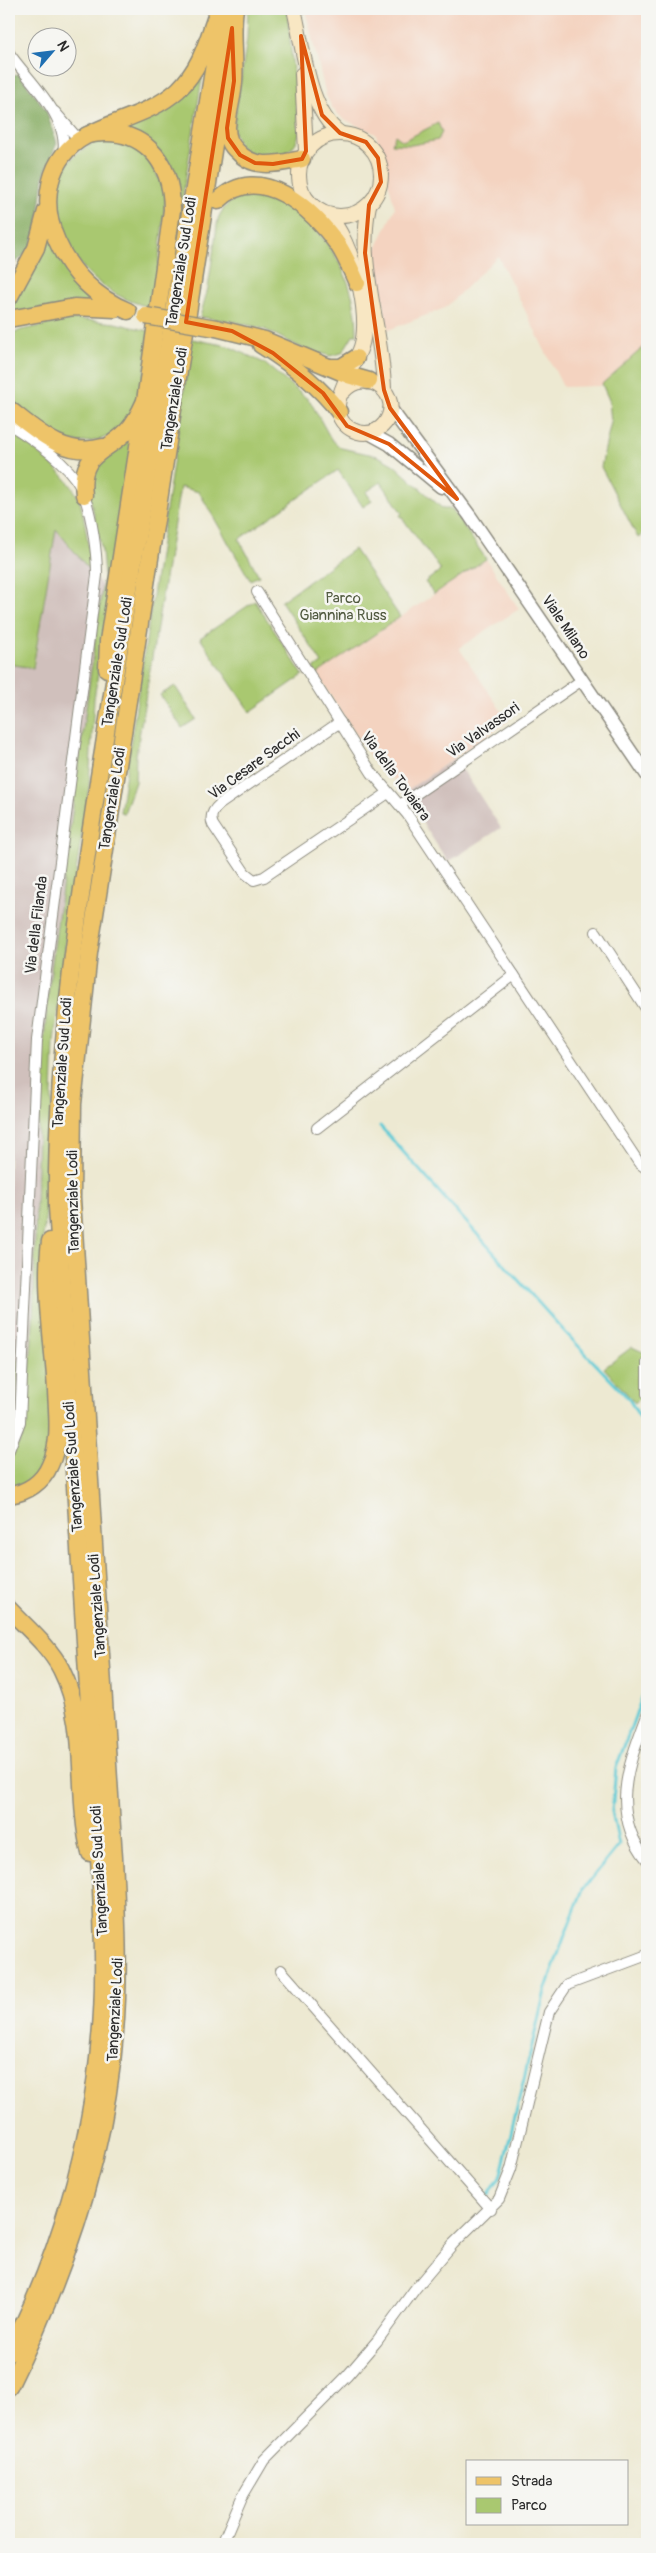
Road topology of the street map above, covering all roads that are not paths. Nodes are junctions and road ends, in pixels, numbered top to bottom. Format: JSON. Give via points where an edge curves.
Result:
{"nodes":[{"id":1,"x":219,"y":9,"type":"edge"},
{"id":2,"x":223,"y":9,"type":"edge"},
{"id":3,"x":235,"y":9,"type":"edge"},
{"id":4,"x":294,"y":9,"type":"edge"},
{"id":5,"x":232,"y":28,"type":"junction"},
{"id":6,"x":300,"y":36,"type":"junction"},
{"id":7,"x":9,"y":53,"type":"edge"},
{"id":8,"x":51,"y":108,"type":"junction"},
{"id":9,"x":340,"y":133,"type":"junction"},
{"id":10,"x":83,"y":138,"type":"junction"},
{"id":11,"x":63,"y":155,"type":"junction"},
{"id":12,"x":304,"y":155,"type":"junction"},
{"id":13,"x":302,"y":192,"type":"junction"},
{"id":14,"x":218,"y":201,"type":"junction"},
{"id":15,"x":47,"y":202,"type":"junction"},
{"id":16,"x":369,"y":205,"type":"junction"},
{"id":17,"x":328,"y":215,"type":"junction"},
{"id":18,"x":194,"y":267,"type":"junction"},
{"id":19,"x":357,"y":283,"type":"junction"},
{"id":20,"x":9,"y":298,"type":"edge"},
{"id":21,"x":128,"y":312,"type":"junction"},
{"id":22,"x":9,"y":319,"type":"edge"},
{"id":23,"x":224,"y":329,"type":"junction"},
{"id":24,"x":356,"y":358,"type":"junction"},
{"id":25,"x":330,"y":367,"type":"junction"},
{"id":26,"x":348,"y":375,"type":"junction"},
{"id":27,"x":370,"y":381,"type":"junction"},
{"id":28,"x":384,"y":390,"type":"junction"},
{"id":29,"x":342,"y":392,"type":"junction"},
{"id":30,"x":145,"y":401,"type":"junction"},
{"id":31,"x":390,"y":408,"type":"junction"},
{"id":32,"x":9,"y":409,"type":"edge"},
{"id":33,"x":338,"y":412,"type":"junction"},
{"id":34,"x":9,"y":424,"type":"edge"},
{"id":35,"x":369,"y":432,"type":"junction"},
{"id":36,"x":106,"y":447,"type":"junction"},
{"id":37,"x":84,"y":494,"type":"junction"},
{"id":38,"x":457,"y":499,"type":"junction"},
{"id":39,"x":257,"y":592,"type":"dead end"},
{"id":40,"x":582,"y":680,"type":"junction"},
{"id":41,"x":111,"y":698,"type":"junction"},
{"id":42,"x":340,"y":722,"type":"junction"},
{"id":43,"x":647,"y":775,"type":"edge"},
{"id":44,"x":388,"y":793,"type":"junction"},
{"id":45,"x":400,"y":805,"type":"junction"},
{"id":46,"x":596,"y":932,"type":"dead end"},
{"id":47,"x":514,"y":975,"type":"junction"},
{"id":48,"x":647,"y":1010,"type":"edge"},
{"id":49,"x":317,"y":1128,"type":"dead end"},
{"id":50,"x":647,"y":1169,"type":"edge"},
{"id":51,"x":57,"y":1207,"type":"junction"},
{"id":52,"x":647,"y":1363,"type":"edge"},
{"id":53,"x":647,"y":1394,"type":"edge"},
{"id":54,"x":9,"y":1450,"type":"edge"},
{"id":55,"x":9,"y":1494,"type":"edge"},
{"id":56,"x":9,"y":1609,"type":"edge"},
{"id":57,"x":647,"y":1715,"type":"edge"},
{"id":58,"x":647,"y":1860,"type":"edge"},
{"id":59,"x":101,"y":1890,"type":"junction"},
{"id":60,"x":647,"y":1955,"type":"edge"},
{"id":61,"x":281,"y":1970,"type":"dead end"},
{"id":62,"x":491,"y":2209,"type":"junction"},
{"id":63,"x":9,"y":2353,"type":"edge"},
{"id":64,"x":9,"y":2388,"type":"edge"},
{"id":65,"x":222,"y":2544,"type":"edge"}],
"edges":[{"from":1,"to":10,"type":"main road","via":[[201,61],[177,90],[155,106]]},
{"from":2,"to":41,"type":"main road","name":"Tangenziale Sud Lodi"},
{"from":3,"to":5,"type":"main road","name":"Tangenziale Lodi"},
{"from":4,"to":6,"type":"main road"},
{"from":5,"to":12,"type":"main road","via":[[234,81],[227,128],[233,148],[255,163],[273,164]]},
{"from":5,"to":18,"type":"main road","name":"Tangenziale Lodi"},
{"from":6,"to":9,"type":"main road","via":[[318,105],[327,122]]},
{"from":6,"to":12,"type":"main road"},
{"from":7,"to":8,"type":"street"},
{"from":8,"to":10,"type":"street"},
{"from":8,"to":11,"type":"street","via":[[62,135]]},
{"from":9,"to":12,"type":"main road","via":[[321,138]]},
{"from":9,"to":16,"type":"main road","via":[[360,138],[378,158],[381,182]]},
{"from":10,"to":11,"type":"main road"},
{"from":10,"to":30,"type":"main road","via":[[108,132],[138,140],[159,159],[170,184],[171,223]]},
{"from":11,"to":15,"type":"main road","via":[[53,172]]},
{"from":12,"to":13,"type":"main road","via":[[299,170]]},
{"from":13,"to":14,"type":"main road","via":[[278,181],[250,179],[229,187]]},
{"from":13,"to":17,"type":"main road","via":[[313,206]]},
{"from":14,"to":18,"type":"main road","via":[[207,244]]},
{"from":14,"to":19,"type":"main road","via":[[232,190],[254,184],[274,188],[288,196],[337,244]]},
{"from":15,"to":20,"type":"main road","via":[[36,248]]},
{"from":15,"to":21,"type":"main road","via":[[50,225],[67,261],[94,291]]},
{"from":16,"to":17,"type":"main road","via":[[350,216]]},
{"from":16,"to":28,"type":"main road","via":[[365,253]]},
{"from":17,"to":19,"type":"main road","via":[[342,234]]},
{"from":18,"to":64,"type":"main road","name":"Tangenziale Lodi","via":[[89,952],[74,1104],[73,1245],[116,1904],[115,2032],[106,2105],[82,2206],[40,2321]]},
{"from":19,"to":24,"type":"main road","via":[[365,326]]},
{"from":21,"to":22,"type":"main road","via":[[98,306],[74,307]]},
{"from":21,"to":23,"type":"main road","bridge":true},
{"from":23,"to":25,"type":"main road","via":[[284,346]]},
{"from":23,"to":33,"type":"main road","via":[[256,342],[295,369],[323,393]]},
{"from":24,"to":25,"type":"main road","via":[[341,367]]},
{"from":24,"to":26,"type":"main road"},
{"from":25,"to":26,"type":"main road"},
{"from":26,"to":27,"type":"main road"},
{"from":26,"to":29,"type":"main road"},
{"from":27,"to":28,"type":"main road"},
{"from":27,"to":29,"type":"main road","via":[[353,383]]},
{"from":28,"to":31,"type":"main road"},
{"from":29,"to":33,"type":"main road"},
{"from":30,"to":36,"type":"main road","via":[[133,424]]},
{"from":30,"to":41,"type":"main road","via":[[108,641],[107,685]]},
{"from":31,"to":35,"type":"main road","via":[[384,424]]},
{"from":31,"to":38,"type":"street"},
{"from":32,"to":36,"type":"main road","via":[[62,446],[83,450]]},
{"from":33,"to":35,"type":"main road","via":[[353,431]]},
{"from":34,"to":37,"type":"street","via":[[61,464]]},
{"from":35,"to":38,"type":"street","via":[[389,444]]},
{"from":36,"to":37,"type":"main road","via":[[89,461],[84,473]]},
{"from":37,"to":54,"type":"street","name":"Via della Filanda","via":[[96,551],[97,575],[37,1040],[20,1422]]},
{"from":38,"to":40,"type":"street","name":"Viale Milano"},
{"from":39,"to":42,"type":"street","name":"Via della Tovaiera"},
{"from":40,"to":43,"type":"street","name":"Viale Milano"},
{"from":40,"to":45,"type":"street","name":"Via Valvassori"},
{"from":41,"to":51,"type":"main road","name":"Tangenziale Sud Lodi","via":[[66,1002],[57,1119]]},
{"from":42,"to":44,"type":"street","name":"Via della Tovaiera"},
{"from":42,"to":44,"type":"street","name":"Via Cesare Sacchi","via":[[213,811],[213,825],[245,873],[254,880],[264,877]]},
{"from":44,"to":45,"type":"street","name":"Via della Tovaiera"},
{"from":45,"to":47,"type":"street","name":"Via della Tovaiera"},
{"from":46,"to":48,"type":"street"},
{"from":47,"to":49,"type":"street"},
{"from":47,"to":50,"type":"street","name":"Via della Tovaiera","via":[[639,1163]]},
{"from":51,"to":55,"type":"main road","via":[[48,1266],[57,1414],[55,1452],[50,1466],[36,1484]]},
{"from":51,"to":59,"type":"main road","name":"Tangenziale Sud Lodi"},
{"from":52,"to":53,"type":"street"},
{"from":56,"to":59,"type":"main road","via":[[54,1658],[70,1692],[78,1723],[86,1835]]},
{"from":57,"to":58,"type":"street","via":[[630,1764],[625,1802],[630,1833]]},
{"from":59,"to":63,"type":"main road","name":"Tangenziale Sud Lodi","via":[[104,1948],[100,2038],[85,2135],[53,2249]]},
{"from":60,"to":62,"type":"street","via":[[567,1985],[559,1995],[549,2012],[511,2169],[499,2199]]},
{"from":61,"to":62,"type":"street"},
{"from":62,"to":65,"type":"street","via":[[453,2244],[347,2376],[264,2460],[242,2497]]}]}
